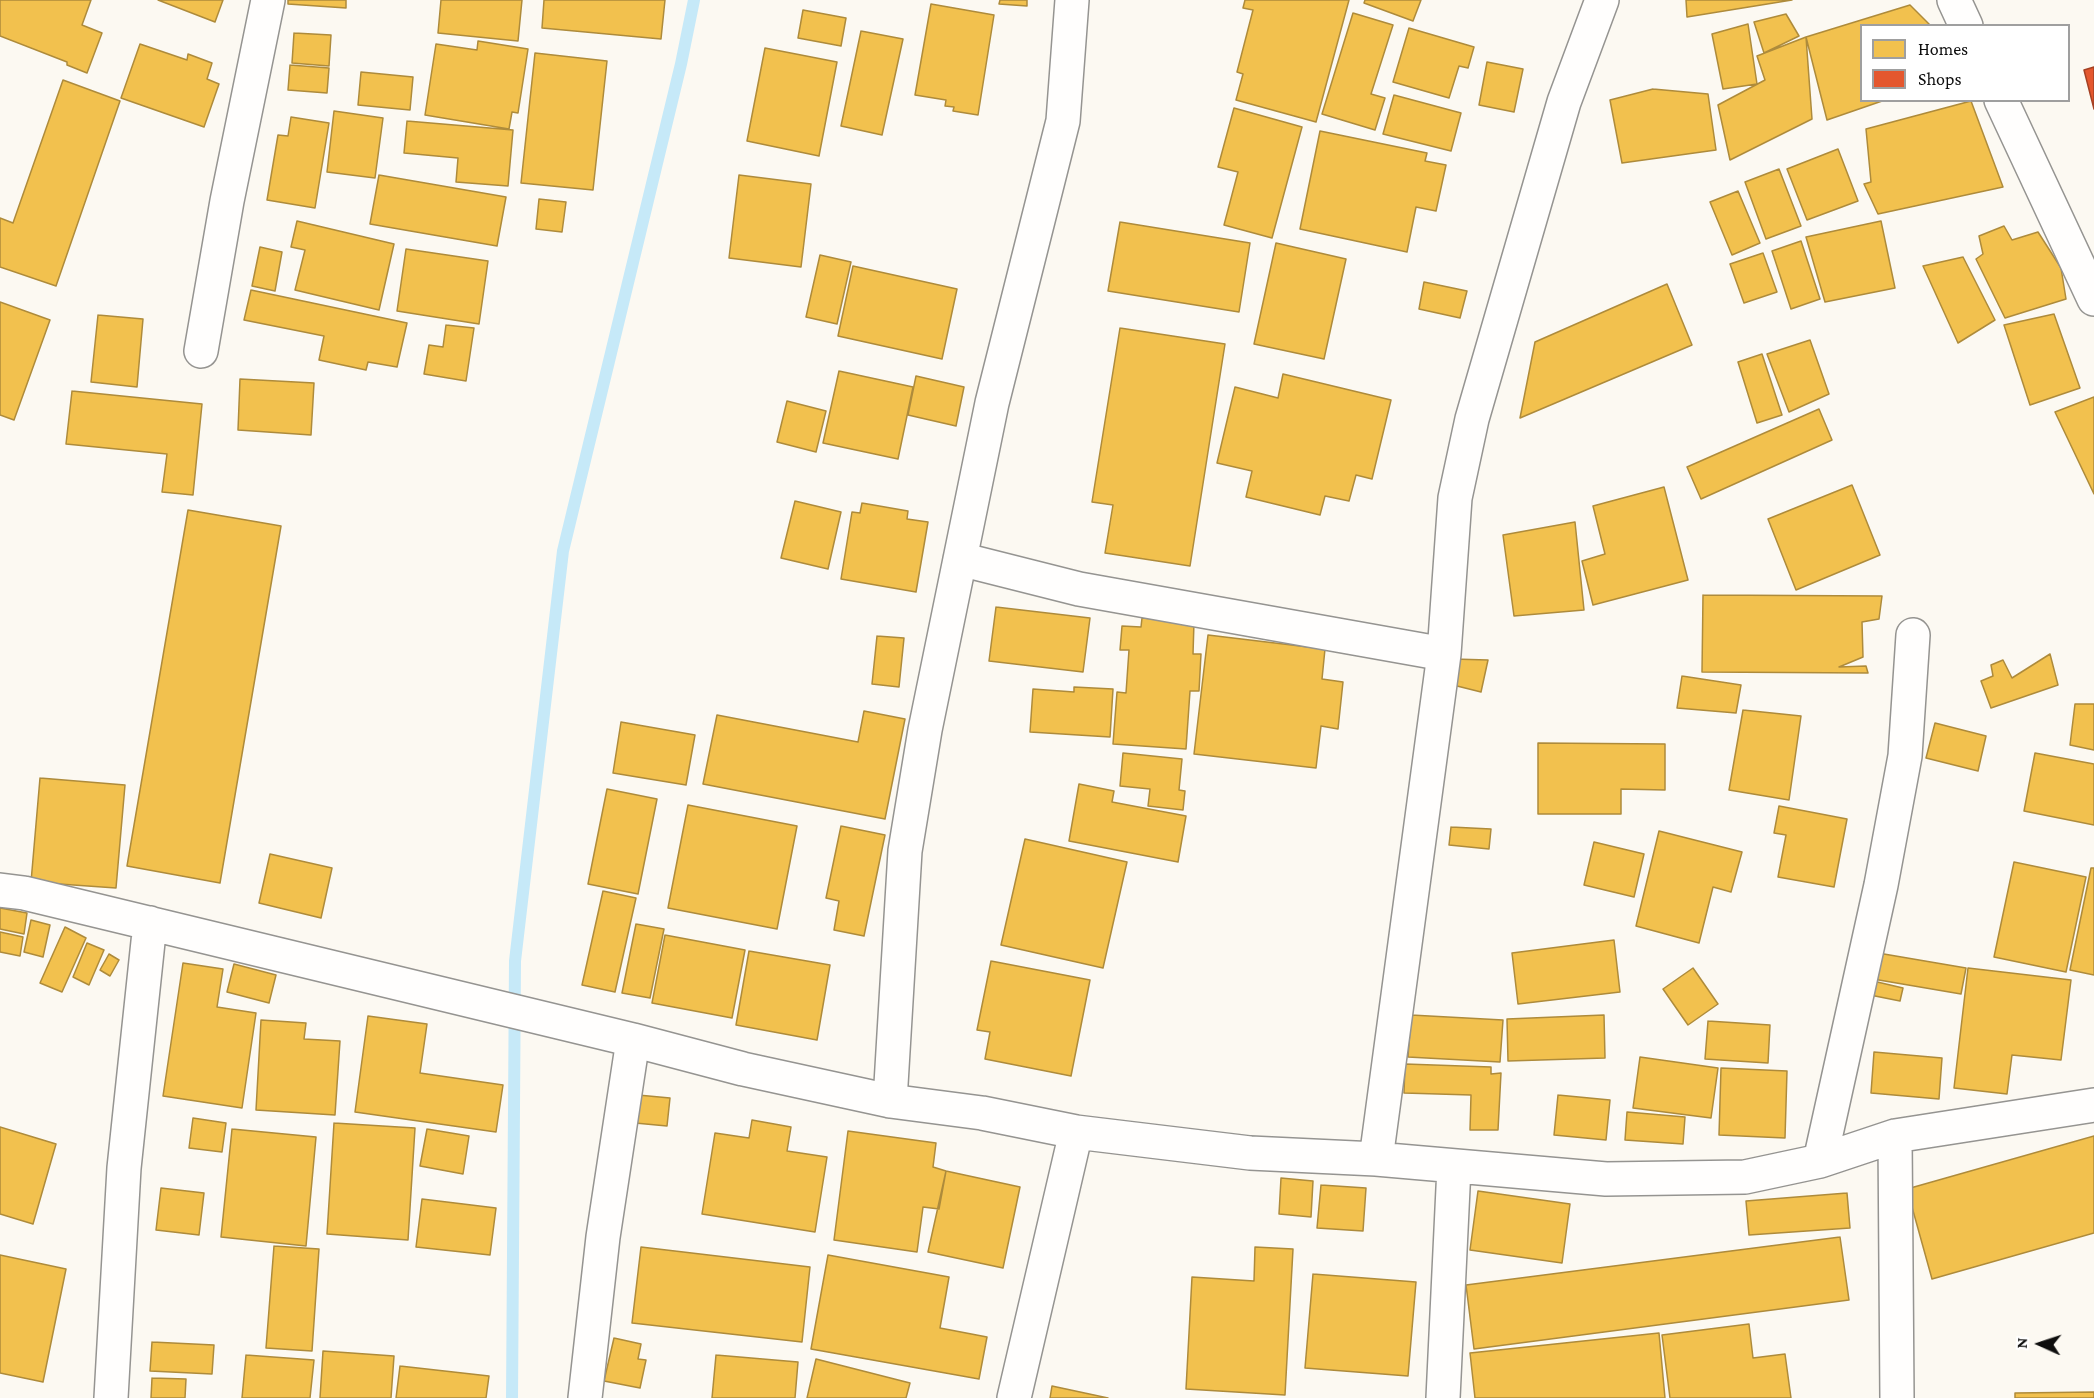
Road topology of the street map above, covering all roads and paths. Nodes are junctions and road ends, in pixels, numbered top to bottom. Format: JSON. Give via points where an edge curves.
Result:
{"nodes":[{"id":1,"x":268,"y":0,"type":"edge"},
{"id":2,"x":1072,"y":0,"type":"edge"},
{"id":3,"x":1602,"y":0,"type":"edge"},
{"id":4,"x":1954,"y":0,"type":"edge"},
{"id":5,"x":1965,"y":24,"type":"edge"},
{"id":6,"x":2002,"y":102,"type":"edge"},
{"id":7,"x":2094,"y":299,"type":"edge"},
{"id":8,"x":201,"y":351,"type":"dead end"},
{"id":9,"x":960,"y":559,"type":"junction"},
{"id":10,"x":1913,"y":635,"type":"dead end"},
{"id":11,"x":1444,"y":654,"type":"junction"},
{"id":12,"x":0,"y":890,"type":"edge"},
{"id":13,"x":150,"y":924,"type":"junction"},
{"id":14,"x":633,"y":1040,"type":"junction"},
{"id":15,"x":890,"y":1101,"type":"junction"},
{"id":16,"x":2094,"y":1105,"type":"edge"},
{"id":17,"x":1076,"y":1132,"type":"junction"},
{"id":18,"x":1895,"y":1136,"type":"junction"},
{"id":19,"x":1376,"y":1159,"type":"junction"},
{"id":20,"x":1820,"y":1161,"type":"junction"},
{"id":21,"x":1454,"y":1167,"type":"junction"},
{"id":22,"x":111,"y":1398,"type":"edge"},
{"id":23,"x":585,"y":1398,"type":"edge"},
{"id":24,"x":1014,"y":1398,"type":"edge"},
{"id":25,"x":1443,"y":1398,"type":"edge"},
{"id":26,"x":1898,"y":1398,"type":"edge"}],
"edges":[{"from":1,"to":8,"type":"street"},
{"from":2,"to":9,"type":"street","via":[[1064,121],[992,403]]},
{"from":3,"to":11,"type":"street","via":[[1564,102],[1472,419],[1455,498]]},
{"from":4,"to":5,"type":"street"},
{"from":6,"to":7,"type":"street"},
{"from":9,"to":11,"type":"street","via":[[1079,589]]},
{"from":9,"to":15,"type":"street","via":[[905,851]]},
{"from":10,"to":20,"type":"street","via":[[1905,756],[1881,885]]},
{"from":11,"to":19,"type":"street"},
{"from":12,"to":13,"type":"street"},
{"from":13,"to":14,"type":"street"},
{"from":13,"to":22,"type":"street","via":[[124,1168]]},
{"from":14,"to":15,"type":"street","via":[[742,1069]]},
{"from":14,"to":23,"type":"street","via":[[603,1237]]},
{"from":15,"to":17,"type":"street","via":[[982,1113]]},
{"from":16,"to":18,"type":"street"},
{"from":17,"to":19,"type":"street","via":[[1250,1153]]},
{"from":17,"to":24,"type":"street"},
{"from":18,"to":20,"type":"street"},
{"from":18,"to":26,"type":"street"},
{"from":19,"to":21,"type":"street"},
{"from":20,"to":21,"type":"street","via":[[1745,1177],[1606,1179]]},
{"from":21,"to":25,"type":"street"}]}
